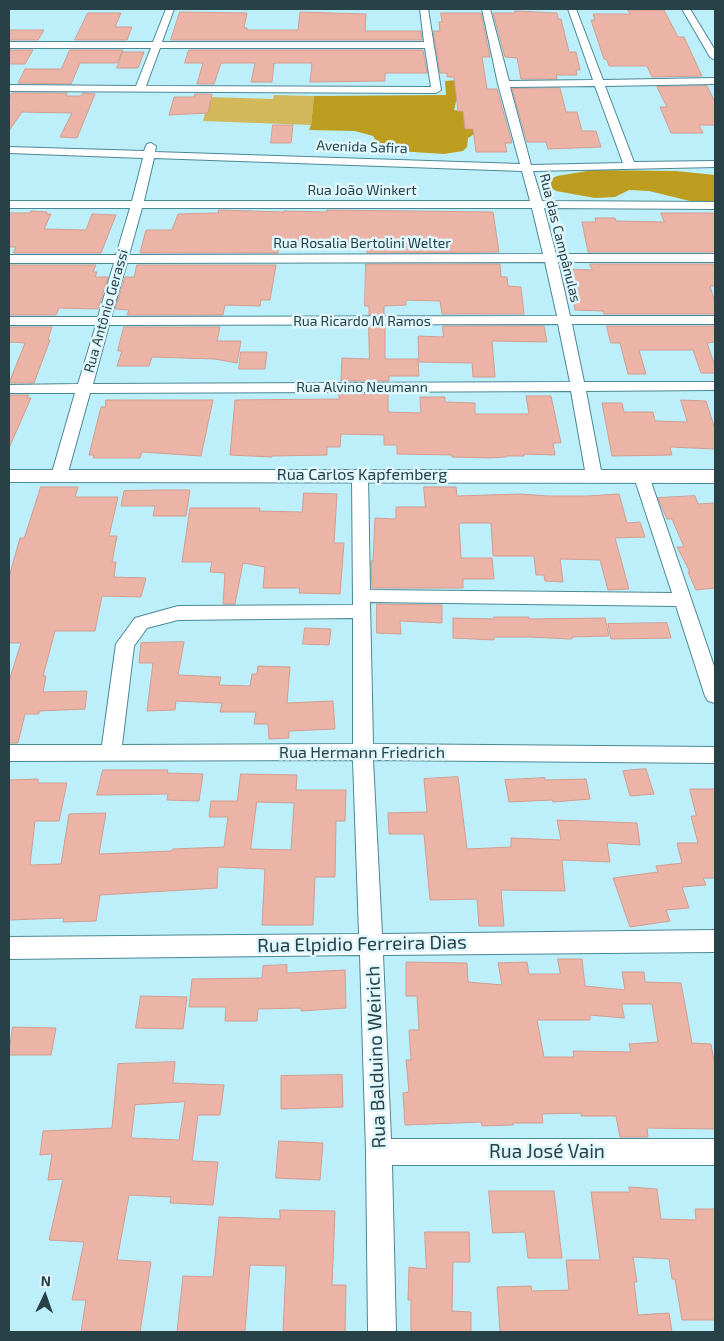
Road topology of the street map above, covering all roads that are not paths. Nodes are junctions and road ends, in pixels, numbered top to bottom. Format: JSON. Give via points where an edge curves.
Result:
{"nodes":[{"id":1,"x":170,"y":9,"type":"edge"},
{"id":2,"x":424,"y":9,"type":"edge"},
{"id":3,"x":486,"y":9,"type":"edge"},
{"id":4,"x":572,"y":9,"type":"edge"},
{"id":5,"x":686,"y":9,"type":"edge"},
{"id":6,"x":156,"y":44,"type":"junction"},
{"id":7,"x":428,"y":44,"type":"junction"},
{"id":8,"x":9,"y":45,"type":"edge"},
{"id":9,"x":715,"y":57,"type":"edge"},
{"id":10,"x":715,"y":81,"type":"edge"},
{"id":11,"x":503,"y":84,"type":"junction"},
{"id":12,"x":600,"y":84,"type":"junction"},
{"id":13,"x":9,"y":88,"type":"edge"},
{"id":14,"x":140,"y":88,"type":"junction"},
{"id":15,"x":9,"y":141,"type":"edge"},
{"id":16,"x":9,"y":150,"type":"edge"},
{"id":17,"x":150,"y":151,"type":"junction"},
{"id":18,"x":715,"y":154,"type":"edge"},
{"id":19,"x":628,"y":161,"type":"junction"},
{"id":20,"x":525,"y":163,"type":"junction"},
{"id":21,"x":715,"y":164,"type":"edge"},
{"id":22,"x":9,"y":204,"type":"edge"},
{"id":23,"x":137,"y":204,"type":"junction"},
{"id":24,"x":715,"y":205,"type":"edge"},
{"id":25,"x":537,"y":206,"type":"junction"},
{"id":26,"x":550,"y":257,"type":"junction"},
{"id":27,"x":715,"y":258,"type":"edge"},
{"id":28,"x":9,"y":259,"type":"edge"},
{"id":29,"x":121,"y":259,"type":"junction"},
{"id":30,"x":715,"y":320,"type":"edge"},
{"id":31,"x":9,"y":321,"type":"edge"},
{"id":32,"x":565,"y":321,"type":"junction"},
{"id":33,"x":103,"y":322,"type":"junction"},
{"id":34,"x":578,"y":386,"type":"junction"},
{"id":35,"x":715,"y":386,"type":"edge"},
{"id":36,"x":9,"y":389,"type":"edge"},
{"id":37,"x":83,"y":389,"type":"junction"},
{"id":38,"x":360,"y":475,"type":"junction"},
{"id":39,"x":59,"y":476,"type":"junction"},
{"id":40,"x":594,"y":476,"type":"junction"},
{"id":41,"x":642,"y":476,"type":"junction"},
{"id":42,"x":715,"y":477,"type":"edge"},
{"id":43,"x":10,"y":480,"type":"edge"},
{"id":44,"x":684,"y":600,"type":"junction"},
{"id":45,"x":362,"y":603,"type":"junction"},
{"id":46,"x":715,"y":696,"type":"edge"},
{"id":47,"x":363,"y":752,"type":"junction"},
{"id":48,"x":9,"y":753,"type":"edge"},
{"id":49,"x":111,"y":754,"type":"junction"},
{"id":50,"x":715,"y":755,"type":"edge"},
{"id":51,"x":715,"y":941,"type":"edge"},
{"id":52,"x":371,"y":943,"type":"junction"},
{"id":53,"x":9,"y":948,"type":"edge"},
{"id":54,"x":379,"y":1152,"type":"junction"},
{"id":55,"x":715,"y":1152,"type":"edge"},
{"id":56,"x":382,"y":1332,"type":"edge"}],
"edges":[{"from":1,"to":6,"type":"street"},
{"from":2,"to":7,"type":"street"},
{"from":3,"to":11,"type":"street","name":"Rua das Campânulas"},
{"from":4,"to":12,"type":"street"},
{"from":5,"to":9,"type":"street"},
{"from":6,"to":7,"type":"street"},
{"from":6,"to":8,"type":"street"},
{"from":6,"to":14,"type":"street"},
{"from":7,"to":14,"type":"street","via":[[436,90]]},
{"from":10,"to":12,"type":"street"},
{"from":11,"to":12,"type":"street"},
{"from":11,"to":20,"type":"street","name":"Rua das Campânulas"},
{"from":12,"to":19,"type":"street"},
{"from":13,"to":14,"type":"street"},
{"from":15,"to":17,"type":"street","name":"Avenida Safira"},
{"from":16,"to":17,"type":"street","name":"Avenida Safira"},
{"from":17,"to":20,"type":"street","name":"Avenida Safira"},
{"from":17,"to":23,"type":"street","name":"Rua Antônio Gerassi"},
{"from":18,"to":19,"type":"street","name":"Avenida Safira"},
{"from":19,"to":20,"type":"street","name":"Avenida Safira"},
{"from":19,"to":21,"type":"street","name":"Avenida Safira"},
{"from":20,"to":25,"type":"street","name":"Rua das Campânulas"},
{"from":22,"to":23,"type":"street","name":"Rua João Winkert"},
{"from":23,"to":25,"type":"street","name":"Rua João Winkert"},
{"from":23,"to":29,"type":"street","name":"Rua Antônio Gerassi"},
{"from":24,"to":25,"type":"street","name":"Rua João Winkert"},
{"from":25,"to":26,"type":"street","name":"Rua das Campânulas"},
{"from":26,"to":27,"type":"street","name":"Rua Rosalia Bertolini Welter"},
{"from":26,"to":29,"type":"street","name":"Rua Rosalia Bertolini Welter"},
{"from":26,"to":32,"type":"street","name":"Rua das Campânulas"},
{"from":28,"to":29,"type":"street","name":"Rua Rosalia Bertolini Welter"},
{"from":29,"to":33,"type":"street","name":"Rua Antônio Gerassi"},
{"from":30,"to":32,"type":"street","name":"Rua Ricardo M Ramos"},
{"from":31,"to":33,"type":"street","name":"Rua Ricardo M Ramos"},
{"from":32,"to":33,"type":"street","name":"Rua Ricardo M Ramos"},
{"from":32,"to":34,"type":"street","name":"Rua das Campânulas"},
{"from":33,"to":37,"type":"street","name":"Rua Antônio Gerassi"},
{"from":34,"to":35,"type":"street","name":"Rua Alvino Neumann"},
{"from":34,"to":37,"type":"street","name":"Rua Alvino Neumann"},
{"from":34,"to":40,"type":"street","name":"Rua das Campânulas"},
{"from":36,"to":37,"type":"street","name":"Rua Alvino Neumann"},
{"from":37,"to":39,"type":"street","name":"Rua Antônio Gerassi"},
{"from":38,"to":39,"type":"street","name":"Rua Carlos Kapfemberg"},
{"from":38,"to":40,"type":"street","name":"Rua Carlos Kapfemberg"},
{"from":38,"to":45,"type":"street","name":"Rua Balduino Weirich"},
{"from":39,"to":43,"type":"street","name":"Rua Carlos Kapfemberg"},
{"from":40,"to":41,"type":"street","name":"Rua Carlos Kapfemberg"},
{"from":41,"to":42,"type":"street","name":"Rua Carlos Kapfemberg"},
{"from":41,"to":44,"type":"street"},
{"from":44,"to":45,"type":"street"},
{"from":44,"to":46,"type":"street"},
{"from":45,"to":47,"type":"street","name":"Rua Balduino Weirich"},
{"from":45,"to":49,"type":"street","via":[[178,613],[141,623],[125,644]]},
{"from":47,"to":49,"type":"street","name":"Rua Hermann Friedrich"},
{"from":47,"to":50,"type":"street","name":"Rua Hermann Friedrich"},
{"from":47,"to":52,"type":"street","name":"Rua Balduino Weirich"},
{"from":48,"to":49,"type":"street","name":"Rua Hermann Friedrich"},
{"from":51,"to":52,"type":"street","name":"Rua Elpidio Ferreira Dias"},
{"from":52,"to":53,"type":"street","name":"Rua Elpidio Ferreira Dias"},
{"from":52,"to":54,"type":"street","name":"Rua Balduino Weirich"},
{"from":54,"to":55,"type":"street","name":"Rua José Vain"},
{"from":54,"to":56,"type":"street","name":"Rua Balduino Weirich"}]}
